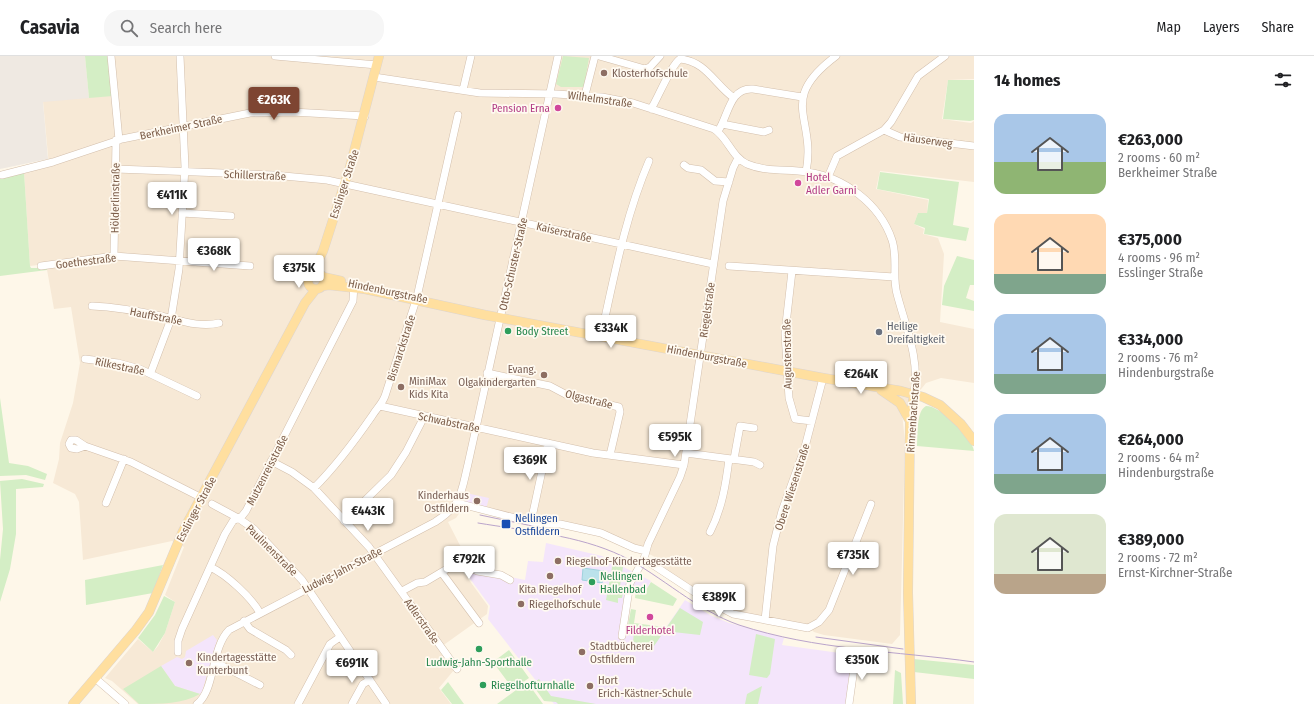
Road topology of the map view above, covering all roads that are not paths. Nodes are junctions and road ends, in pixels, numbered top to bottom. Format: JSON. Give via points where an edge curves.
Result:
{"nodes":[{"id":1,"x":111,"y":56,"type":"edge"},
{"id":2,"x":180,"y":56,"type":"edge"},
{"id":3,"x":275,"y":56,"type":"edge"},
{"id":4,"x":471,"y":56,"type":"edge"},
{"id":5,"x":558,"y":56,"type":"edge"},
{"id":6,"x":595,"y":56,"type":"edge"},
{"id":7,"x":599,"y":56,"type":"edge"},
{"id":8,"x":836,"y":56,"type":"edge"},
{"id":9,"x":945,"y":56,"type":"edge"},
{"id":10,"x":303,"y":57,"type":"edge"},
{"id":11,"x":659,"y":57,"type":"edge"},
{"id":12,"x":825,"y":59,"type":"edge"},
{"id":13,"x":378,"y":61,"type":"edge"},
{"id":14,"x":374,"y":77,"type":"junction"},
{"id":15,"x":463,"y":90,"type":"junction"},
{"id":16,"x":549,"y":94,"type":"junction"},
{"id":17,"x":585,"y":95,"type":"junction"},
{"id":18,"x":802,"y":97,"type":"junction"},
{"id":19,"x":734,"y":98,"type":"junction"},
{"id":20,"x":652,"y":109,"type":"junction"},
{"id":21,"x":458,"y":115,"type":"dead end"},
{"id":22,"x":365,"y":116,"type":"junction"},
{"id":23,"x":722,"y":124,"type":"junction"},
{"id":24,"x":183,"y":127,"type":"junction"},
{"id":25,"x":769,"y":130,"type":"dead end"},
{"id":26,"x":884,"y":130,"type":"junction"},
{"id":27,"x":718,"y":131,"type":"junction"},
{"id":28,"x":118,"y":140,"type":"junction"},
{"id":29,"x":974,"y":146,"type":"edge"},
{"id":30,"x":738,"y":158,"type":"junction"},
{"id":31,"x":649,"y":161,"type":"dead end"},
{"id":32,"x":684,"y":165,"type":"dead end"},
{"id":33,"x":116,"y":169,"type":"junction"},
{"id":34,"x":185,"y":172,"type":"junction"},
{"id":35,"x":806,"y":172,"type":"junction"},
{"id":36,"x":2,"y":175,"type":"dead end"},
{"id":37,"x":828,"y":177,"type":"junction"},
{"id":38,"x":729,"y":182,"type":"junction"},
{"id":39,"x":345,"y":183,"type":"junction"},
{"id":40,"x":438,"y":204,"type":"junction"},
{"id":41,"x":182,"y":213,"type":"junction"},
{"id":42,"x":231,"y":216,"type":"dead end"},
{"id":43,"x":521,"y":222,"type":"junction"},
{"id":44,"x":622,"y":245,"type":"junction"},
{"id":45,"x":114,"y":256,"type":"junction"},
{"id":46,"x":179,"y":261,"type":"junction"},
{"id":47,"x":713,"y":264,"type":"junction"},
{"id":48,"x":41,"y":266,"type":"dead end"},
{"id":49,"x":250,"y":266,"type":"dead end"},
{"id":50,"x":728,"y":266,"type":"dead end"},
{"id":51,"x":792,"y":271,"type":"junction"},
{"id":52,"x":894,"y":277,"type":"junction"},
{"id":53,"x":317,"y":281,"type":"junction"},
{"id":54,"x":354,"y":286,"type":"junction"},
{"id":55,"x":416,"y":299,"type":"junction"},
{"id":56,"x":92,"y":306,"type":"dead end"},
{"id":57,"x":501,"y":316,"type":"junction"},
{"id":58,"x":171,"y":319,"type":"junction"},
{"id":59,"x":219,"y":323,"type":"dead end"},
{"id":60,"x":601,"y":336,"type":"junction"},
{"id":61,"x":700,"y":355,"type":"junction"},
{"id":62,"x":85,"y":359,"type":"dead end"},
{"id":63,"x":788,"y":371,"type":"junction"},
{"id":64,"x":150,"y":372,"type":"junction"},
{"id":65,"x":488,"y":373,"type":"junction"},
{"id":66,"x":823,"y":378,"type":"junction"},
{"id":67,"x":875,"y":387,"type":"junction"},
{"id":68,"x":914,"y":394,"type":"junction"},
{"id":69,"x":197,"y":396,"type":"dead end"},
{"id":70,"x":380,"y":406,"type":"junction"},
{"id":71,"x":424,"y":417,"type":"junction"},
{"id":72,"x":812,"y":421,"type":"junction"},
{"id":73,"x":910,"y":423,"type":"junction"},
{"id":74,"x":476,"y":428,"type":"junction"},
{"id":75,"x":754,"y":428,"type":"dead end"},
{"id":76,"x":974,"y":442,"type":"edge"},
{"id":77,"x":548,"y":443,"type":"junction"},
{"id":78,"x":85,"y":446,"type":"dead end"},
{"id":79,"x":686,"y":453,"type":"junction"},
{"id":80,"x":610,"y":455,"type":"junction"},
{"id":81,"x":124,"y":459,"type":"junction"},
{"id":82,"x":732,"y":459,"type":"junction"},
{"id":83,"x":271,"y":461,"type":"junction"},
{"id":84,"x":684,"y":465,"type":"junction"},
{"id":85,"x":760,"y":465,"type":"dead end"},
{"id":86,"x":314,"y":488,"type":"junction"},
{"id":87,"x":202,"y":498,"type":"junction"},
{"id":88,"x":106,"y":503,"type":"dead end"},
{"id":89,"x":457,"y":503,"type":"junction"},
{"id":90,"x":212,"y":504,"type":"dead end"},
{"id":91,"x":871,"y":504,"type":"dead end"},
{"id":92,"x":238,"y":518,"type":"junction"},
{"id":93,"x":344,"y":521,"type":"junction"},
{"id":94,"x":532,"y":522,"type":"junction"},
{"id":95,"x":710,"y":532,"type":"dead end"},
{"id":96,"x":646,"y":551,"type":"junction"},
{"id":97,"x":375,"y":554,"type":"junction"},
{"id":98,"x":644,"y":559,"type":"junction"},
{"id":99,"x":457,"y":563,"type":"junction"},
{"id":100,"x":210,"y":567,"type":"junction"},
{"id":101,"x":475,"y":569,"type":"junction"},
{"id":102,"x":442,"y":573,"type":"junction"},
{"id":103,"x":510,"y":580,"type":"dead end"},
{"id":104,"x":308,"y":588,"type":"junction"},
{"id":105,"x":402,"y":592,"type":"junction"},
{"id":106,"x":260,"y":613,"type":"junction"},
{"id":107,"x":765,"y":620,"type":"junction"},
{"id":108,"x":244,"y":621,"type":"junction"},
{"id":109,"x":478,"y":622,"type":"dead end"},
{"id":110,"x":340,"y":636,"type":"junction"},
{"id":111,"x":622,"y":636,"type":"dead end"},
{"id":112,"x":178,"y":652,"type":"dead end"},
{"id":113,"x":856,"y":654,"type":"dead end"},
{"id":114,"x":291,"y":655,"type":"dead end"},
{"id":115,"x":214,"y":662,"type":"junction"},
{"id":116,"x":457,"y":669,"type":"dead end"},
{"id":117,"x":95,"y":678,"type":"junction"},
{"id":118,"x":370,"y":680,"type":"junction"},
{"id":119,"x":260,"y":685,"type":"dead end"},
{"id":120,"x":74,"y":704,"type":"edge"},
{"id":121,"x":125,"y":704,"type":"edge"},
{"id":122,"x":199,"y":704,"type":"edge"},
{"id":123,"x":298,"y":704,"type":"edge"},
{"id":124,"x":352,"y":704,"type":"edge"},
{"id":125,"x":386,"y":704,"type":"edge"},
{"id":126,"x":849,"y":704,"type":"edge"},
{"id":127,"x":910,"y":704,"type":"edge"}],
"edges":[{"from":1,"to":28,"type":"street","name":"Hölderlinstraße"},
{"from":2,"to":24,"type":"street"},
{"from":3,"to":10,"type":"street"},
{"from":4,"to":15,"type":"street"},
{"from":5,"to":16,"type":"street","name":"Otto-Schuster-Straße"},
{"from":6,"to":17,"type":"street"},
{"from":7,"to":11,"type":"street","via":[[644,69],[650,67]]},
{"from":8,"to":12,"type":"street"},
{"from":9,"to":26,"type":"street","via":[[918,76]]},
{"from":10,"to":13,"type":"street"},
{"from":12,"to":18,"type":"street","via":[[808,83]]},
{"from":13,"to":14,"type":"main road","name":"Esslinger Straße"},
{"from":14,"to":15,"type":"street","name":"Wilhelmstraße"},
{"from":14,"to":22,"type":"main road","name":"Esslinger Straße"},
{"from":15,"to":16,"type":"street","name":"Wilhelmstraße"},
{"from":16,"to":17,"type":"street","name":"Wilhelmstraße"},
{"from":16,"to":43,"type":"street","name":"Otto-Schuster-Straße"},
{"from":17,"to":20,"type":"street","name":"Wilhelmstraße"},
{"from":18,"to":19,"type":"street","via":[[750,89]]},
{"from":18,"to":35,"type":"street","via":[[802,115],[808,148]]},
{"from":19,"to":20,"type":"street","via":[[703,68],[679,60],[661,86]]},
{"from":19,"to":23,"type":"street"},
{"from":20,"to":27,"type":"street","name":"Wilhelmstraße"},
{"from":21,"to":40,"type":"street","name":"Bismarckstraße"},
{"from":22,"to":24,"type":"street","name":"Berkheimer Straße","via":[[258,112]]},
{"from":22,"to":39,"type":"main road","name":"Esslinger Straße"},
{"from":23,"to":25,"type":"street","via":[[764,132]]},
{"from":23,"to":27,"type":"street"},
{"from":24,"to":28,"type":"street","name":"Berkheimer Straße"},
{"from":24,"to":34,"type":"street"},
{"from":26,"to":29,"type":"street","name":"Häuserweg","via":[[900,137]]},
{"from":26,"to":37,"type":"street","via":[[840,153],[834,160]]},
{"from":27,"to":30,"type":"street"},
{"from":28,"to":33,"type":"street","name":"Hölderlinstraße"},
{"from":28,"to":36,"type":"street","name":"Berkheimer Straße","via":[[51,163]]},
{"from":30,"to":35,"type":"street","via":[[758,168]]},
{"from":30,"to":38,"type":"street","name":"Riegelstraße"},
{"from":31,"to":44,"type":"street","via":[[639,185]]},
{"from":32,"to":38,"type":"street","via":[[701,170],[715,181]]},
{"from":33,"to":34,"type":"street","name":"Schillerstraße"},
{"from":33,"to":45,"type":"street","name":"Hölderlinstraße"},
{"from":34,"to":39,"type":"street","name":"Schillerstraße","via":[[273,175]]},
{"from":34,"to":41,"type":"street"},
{"from":35,"to":37,"type":"street","name":"Rinnenbachstraße"},
{"from":37,"to":52,"type":"street","name":"Rinnenbachstraße","via":[[849,188],[878,212],[894,246]]},
{"from":38,"to":47,"type":"street","name":"Riegelstraße","via":[[723,201]]},
{"from":39,"to":40,"type":"street","name":"Kaiserstraße"},
{"from":39,"to":53,"type":"main road","name":"Esslinger Straße","via":[[323,251]]},
{"from":40,"to":43,"type":"street","name":"Kaiserstraße"},
{"from":40,"to":55,"type":"street","name":"Bismarckstraße"},
{"from":41,"to":42,"type":"street"},
{"from":41,"to":46,"type":"street"},
{"from":43,"to":44,"type":"street","name":"Kaiserstraße"},
{"from":43,"to":57,"type":"street","name":"Otto-Schuster-Straße"},
{"from":44,"to":47,"type":"street","name":"Kaiserstraße"},
{"from":44,"to":60,"type":"street"},
{"from":45,"to":46,"type":"street","name":"Goethestraße"},
{"from":45,"to":48,"type":"street","name":"Goethestraße"},
{"from":46,"to":49,"type":"street","name":"Goethestraße"},
{"from":46,"to":58,"type":"street"},
{"from":47,"to":61,"type":"street","name":"Riegelstraße"},
{"from":50,"to":51,"type":"street"},
{"from":51,"to":52,"type":"street"},
{"from":51,"to":63,"type":"street","name":"Augustenstraße","via":[[785,333]]},
{"from":52,"to":68,"type":"street","name":"Rinnenbachstraße","via":[[916,362]]},
{"from":53,"to":54,"type":"main road","name":"Hindenburgstraße"},
{"from":53,"to":87,"type":"main road","name":"Esslinger Straße","via":[[304,299],[305,303]]},
{"from":54,"to":55,"type":"main road","name":"Hindenburgstraße"},
{"from":54,"to":83,"type":"street","name":"Mutzenreisstraße","via":[[353,301]]},
{"from":55,"to":57,"type":"main road","name":"Hindenburgstraße"},
{"from":55,"to":70,"type":"street","name":"Bismarckstraße","via":[[389,386]]},
{"from":56,"to":58,"type":"street","name":"Hauffstraße"},
{"from":57,"to":60,"type":"main road","name":"Hindenburgstraße"},
{"from":57,"to":65,"type":"street","name":"Otto-Schuster-Straße"},
{"from":58,"to":59,"type":"street","name":"Hauffstraße","via":[[198,324]]},
{"from":58,"to":64,"type":"street"},
{"from":60,"to":61,"type":"main road","name":"Hindenburgstraße"},
{"from":61,"to":63,"type":"main road","name":"Hindenburgstraße"},
{"from":61,"to":79,"type":"street","name":"Riegelstraße"},
{"from":62,"to":64,"type":"street","name":"Rilkestraße","via":[[124,364]]},
{"from":63,"to":66,"type":"main road","name":"Hindenburgstraße"},
{"from":63,"to":72,"type":"street","name":"Augustenstraße","via":[[789,398],[794,418]]},
{"from":64,"to":69,"type":"street","name":"Rilkestraße"},
{"from":65,"to":74,"type":"street","name":"Otto-Schuster-Straße"},
{"from":65,"to":80,"type":"street","name":"Olgastraße","via":[[550,386],[567,395],[619,407]]},
{"from":66,"to":67,"type":"main road","name":"Hindenburgstraße"},
{"from":66,"to":72,"type":"street","name":"Obere Wiesenstraße"},
{"from":67,"to":68,"type":"main road","name":"Hindenburgstraße"},
{"from":67,"to":73,"type":"main road","via":[[900,404]]},
{"from":68,"to":73,"type":"main road","name":"Rinnenbachstraße"},
{"from":68,"to":76,"type":"main road","name":"Hindenburgstraße","via":[[944,408],[961,424]]},
{"from":70,"to":71,"type":"street","name":"Schwabstraße"},
{"from":70,"to":86,"type":"street","name":"Bismarckstraße"},
{"from":71,"to":74,"type":"street","name":"Schwabstraße"},
{"from":71,"to":93,"type":"street","via":[[391,475]]},
{"from":72,"to":107,"type":"street","name":"Obere Wiesenstraße","via":[[773,546]]},
{"from":73,"to":127,"type":"main road","name":"Rinnenbachstraße"},
{"from":74,"to":77,"type":"street","name":"Schwabstraße"},
{"from":74,"to":89,"type":"street","name":"Otto-Schuster-Straße"},
{"from":75,"to":82,"type":"street","via":[[740,426]]},
{"from":77,"to":80,"type":"street","name":"Schwabstraße"},
{"from":77,"to":94,"type":"street"},
{"from":78,"to":81,"type":"street"},
{"from":79,"to":82,"type":"street"},
{"from":79,"to":84,"type":"street","name":"Riegelstraße"},
{"from":80,"to":84,"type":"street","name":"Schwabstraße"},
{"from":81,"to":87,"type":"street"},
{"from":81,"to":88,"type":"street"},
{"from":82,"to":85,"type":"street"},
{"from":82,"to":95,"type":"street","via":[[716,521]]},
{"from":83,"to":86,"type":"street","name":"Adlerstraße"},
{"from":83,"to":92,"type":"street","name":"Mutzenreisstraße","via":[[246,511]]},
{"from":84,"to":96,"type":"street","name":"Riegelstraße"},
{"from":86,"to":93,"type":"street","name":"Adlerstraße"},
{"from":87,"to":117,"type":"main road","name":"Esslinger Straße","via":[[178,541],[149,612]]},
{"from":89,"to":94,"type":"street"},
{"from":89,"to":97,"type":"street","name":"Ludwig-Jahn-Straße","via":[[445,516]]},
{"from":90,"to":92,"type":"street","name":"Paulinenstraße"},
{"from":91,"to":107,"type":"street","via":[[826,615],[808,628]]},
{"from":92,"to":100,"type":"street","name":"Mutzenreisstraße","via":[[231,524]]},
{"from":92,"to":104,"type":"street","name":"Paulinenstraße","via":[[264,538]]},
{"from":93,"to":97,"type":"street","name":"Adlerstraße"},
{"from":94,"to":96,"type":"street","via":[[545,525],[560,524],[601,533]]},
{"from":96,"to":98,"type":"street","name":"Riegelstraße"},
{"from":97,"to":104,"type":"street","name":"Ludwig-Jahn-Straße"},
{"from":97,"to":105,"type":"street","name":"Adlerstraße"},
{"from":98,"to":107,"type":"street","via":[[723,609]]},
{"from":98,"to":111,"type":"street","name":"Riegelstraße","via":[[629,586]]},
{"from":99,"to":101,"type":"street","via":[[469,570]]},
{"from":99,"to":101,"type":"street","name":"Adlerstraße","via":[[465,558],[472,558],[476,563]]},
{"from":99,"to":102,"type":"street","name":"Adlerstraße"},
{"from":100,"to":106,"type":"street","via":[[238,588]]},
{"from":100,"to":112,"type":"street","name":"Mutzenreisstraße","via":[[182,629]]},
{"from":101,"to":103,"type":"street","via":[[501,575]]},
{"from":102,"to":105,"type":"street","name":"Adlerstraße"},
{"from":102,"to":109,"type":"street"},
{"from":104,"to":106,"type":"street","name":"Ludwig-Jahn-Straße"},
{"from":104,"to":110,"type":"street","name":"Paulinenstraße"},
{"from":105,"to":116,"type":"street","name":"Adlerstraße"},
{"from":106,"to":108,"type":"street","name":"Ludwig-Jahn-Straße"},
{"from":108,"to":114,"type":"street","via":[[250,630]]},
{"from":108,"to":115,"type":"street","name":"Ludwig-Jahn-Straße","via":[[224,635]]},
{"from":110,"to":118,"type":"street","name":"Paulinenstraße"},
{"from":110,"to":123,"type":"street","via":[[330,644]]},
{"from":113,"to":126,"type":"street"},
{"from":115,"to":119,"type":"street"},
{"from":115,"to":122,"type":"street","name":"Ludwig-Jahn-Straße","via":[[204,696]]},
{"from":117,"to":120,"type":"main road","name":"Esslinger Straße"},
{"from":117,"to":121,"type":"street"},
{"from":118,"to":124,"type":"street","via":[[363,684]]},
{"from":118,"to":125,"type":"street","name":"Paulinenstraße"}]}
